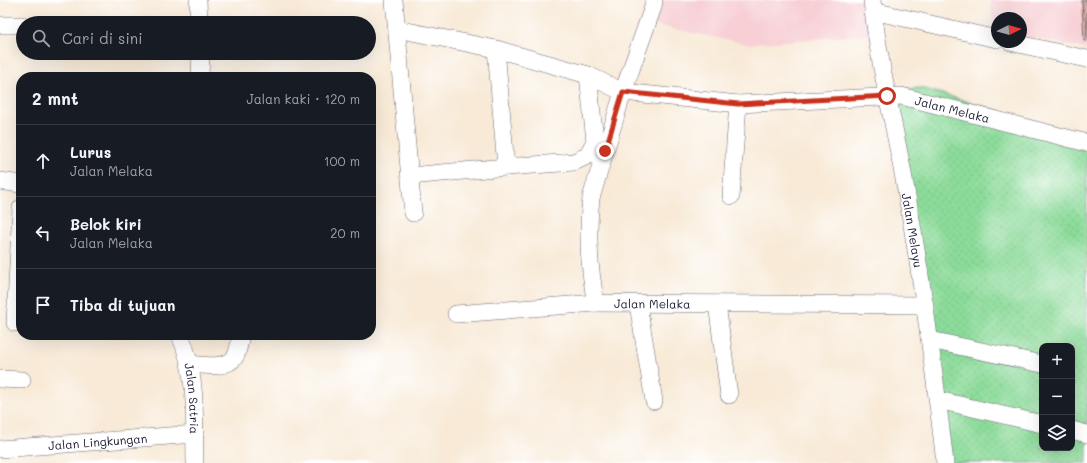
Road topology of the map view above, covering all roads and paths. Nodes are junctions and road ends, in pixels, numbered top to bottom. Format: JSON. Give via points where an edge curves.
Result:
{"nodes":[{"id":1,"x":198,"y":0,"type":"edge"},
{"id":2,"x":394,"y":0,"type":"edge"},
{"id":3,"x":654,"y":0,"type":"edge"},
{"id":4,"x":872,"y":6,"type":"edge"},
{"id":5,"x":199,"y":16,"type":"edge"},
{"id":6,"x":0,"y":25,"type":"edge"},
{"id":7,"x":16,"y":25,"type":"edge"},
{"id":8,"x":397,"y":29,"type":"junction"},
{"id":9,"x":991,"y":37,"type":"edge"},
{"id":10,"x":1027,"y":46,"type":"edge"},
{"id":11,"x":496,"y":49,"type":"junction"},
{"id":12,"x":1087,"y":59,"type":"edge"},
{"id":13,"x":201,"y":60,"type":"edge"},
{"id":14,"x":200,"y":72,"type":"edge"},
{"id":15,"x":588,"y":75,"type":"junction"},
{"id":16,"x":623,"y":92,"type":"junction"},
{"id":17,"x":887,"y":96,"type":"junction"},
{"id":18,"x":738,"y":104,"type":"junction"},
{"id":19,"x":1087,"y":143,"type":"edge"},
{"id":20,"x":506,"y":167,"type":"junction"},
{"id":21,"x":410,"y":176,"type":"junction"},
{"id":22,"x":0,"y":181,"type":"edge"},
{"id":23,"x":16,"y":183,"type":"edge"},
{"id":24,"x":731,"y":196,"type":"dead end"},
{"id":25,"x":413,"y":213,"type":"dead end"},
{"id":26,"x":596,"y":303,"type":"junction"},
{"id":27,"x":16,"y":304,"type":"edge"},
{"id":28,"x":638,"y":304,"type":"junction"},
{"id":29,"x":718,"y":304,"type":"junction"},
{"id":30,"x":925,"y":305,"type":"junction"},
{"id":31,"x":456,"y":314,"type":"dead end"},
{"id":32,"x":15,"y":323,"type":"dead end"},
{"id":33,"x":182,"y":340,"type":"edge"},
{"id":34,"x":240,"y":340,"type":"edge"},
{"id":35,"x":930,"y":340,"type":"junction"},
{"id":36,"x":1039,"y":363,"type":"edge"},
{"id":37,"x":190,"y":364,"type":"junction"},
{"id":38,"x":0,"y":379,"type":"edge"},
{"id":39,"x":22,"y":380,"type":"dead end"},
{"id":40,"x":729,"y":395,"type":"dead end"},
{"id":41,"x":938,"y":400,"type":"junction"},
{"id":42,"x":654,"y":401,"type":"dead end"},
{"id":43,"x":1039,"y":423,"type":"edge"},
{"id":44,"x":1075,"y":431,"type":"edge"},
{"id":45,"x":194,"y":434,"type":"junction"},
{"id":46,"x":1087,"y":434,"type":"edge"},
{"id":47,"x":0,"y":449,"type":"edge"},
{"id":48,"x":195,"y":463,"type":"edge"},
{"id":49,"x":945,"y":463,"type":"edge"}],
"edges":[{"from":1,"to":5,"type":"street"},
{"from":2,"to":8,"type":"street"},
{"from":3,"to":16,"type":"street"},
{"from":4,"to":9,"type":"street"},
{"from":4,"to":17,"type":"street","name":"Jalan Melayu"},
{"from":6,"to":7,"type":"street"},
{"from":8,"to":11,"type":"street","name":"Jalan Melaka"},
{"from":8,"to":21,"type":"street"},
{"from":10,"to":12,"type":"street"},
{"from":11,"to":15,"type":"street","name":"Jalan Melaka"},
{"from":11,"to":20,"type":"street"},
{"from":13,"to":14,"type":"street"},
{"from":15,"to":16,"type":"street","name":"Jalan Melaka"},
{"from":15,"to":20,"type":"street","via":[[595,141],[587,156],[574,162]]},
{"from":16,"to":18,"type":"street","name":"Jalan Melaka"},
{"from":16,"to":26,"type":"street","via":[[591,198],[589,233]]},
{"from":17,"to":18,"type":"street","name":"Jalan Melaka"},
{"from":17,"to":19,"type":"street","name":"Jalan Melaka","via":[[911,98]]},
{"from":17,"to":30,"type":"street","name":"Jalan Melayu","via":[[904,178]]},
{"from":18,"to":24,"type":"street"},
{"from":20,"to":21,"type":"street"},
{"from":21,"to":25,"type":"street"},
{"from":22,"to":23,"type":"street"},
{"from":26,"to":28,"type":"street","name":"Jalan Melaka"},
{"from":26,"to":31,"type":"street","name":"Jalan Melaka"},
{"from":27,"to":32,"type":"street"},
{"from":28,"to":29,"type":"street","name":"Jalan Melaka"},
{"from":28,"to":42,"type":"street"},
{"from":29,"to":30,"type":"street","name":"Jalan Melaka"},
{"from":29,"to":40,"type":"street"},
{"from":30,"to":35,"type":"street","name":"Jalan Melayu"},
{"from":33,"to":37,"type":"street","name":"Jalan Satria"},
{"from":34,"to":37,"type":"street","via":[[233,360],[226,364]]},
{"from":35,"to":36,"type":"street"},
{"from":35,"to":41,"type":"street","name":"Jalan Melayu"},
{"from":37,"to":45,"type":"street","name":"Jalan Satria","via":[[194,388]]},
{"from":38,"to":39,"type":"street"},
{"from":41,"to":43,"type":"street"},
{"from":41,"to":49,"type":"street","name":"Jalan Melayu"},
{"from":44,"to":46,"type":"street"},
{"from":45,"to":47,"type":"street","name":"Jalan Lingkungan"},
{"from":45,"to":48,"type":"street","name":"Jalan Satria"}]}
